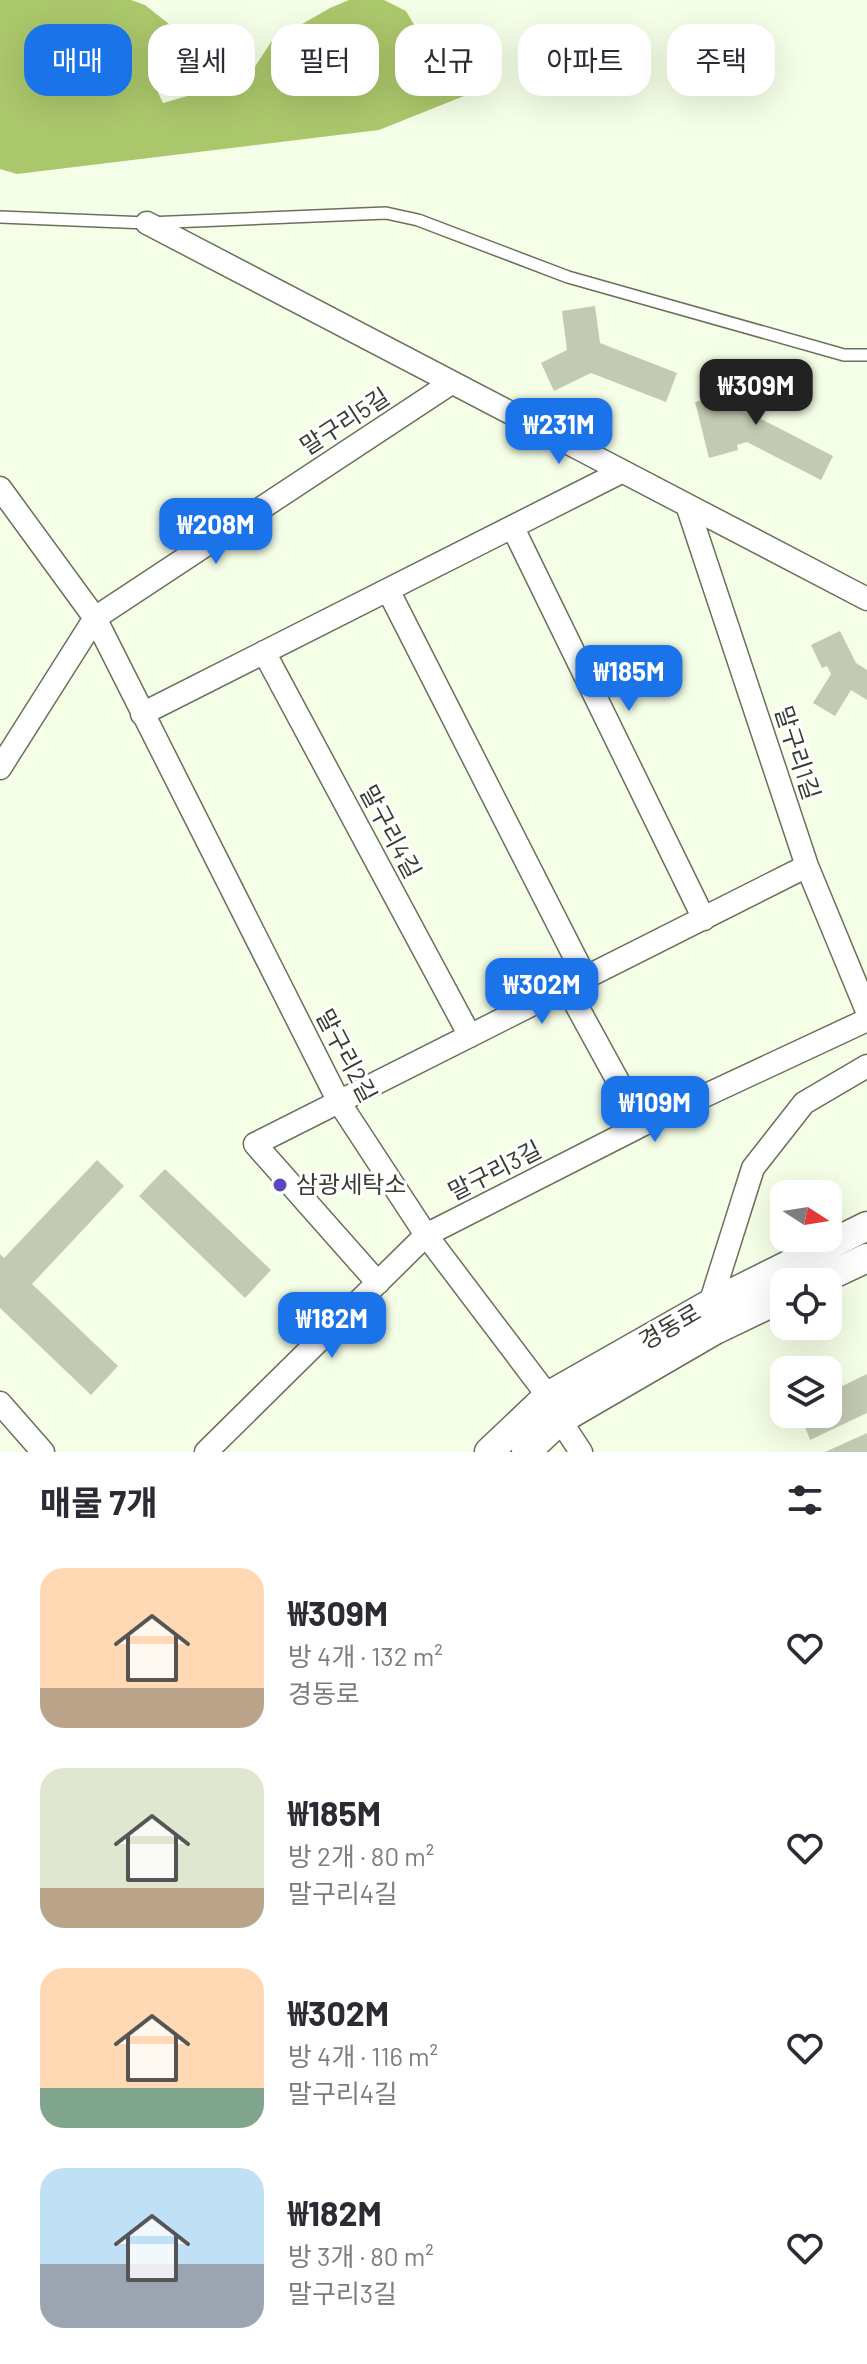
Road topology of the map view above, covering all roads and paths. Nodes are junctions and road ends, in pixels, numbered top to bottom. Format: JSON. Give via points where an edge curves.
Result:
{"nodes":[{"id":1,"x":0,"y":217,"type":"edge"},
{"id":2,"x":147,"y":223,"type":"junction"},
{"id":3,"x":867,"y":355,"type":"edge"},
{"id":4,"x":451,"y":383,"type":"junction"},
{"id":5,"x":621,"y":472,"type":"junction"},
{"id":6,"x":0,"y":488,"type":"edge"},
{"id":7,"x":688,"y":508,"type":"junction"},
{"id":8,"x":513,"y":528,"type":"junction"},
{"id":9,"x":388,"y":590,"type":"junction"},
{"id":10,"x":867,"y":599,"type":"edge"},
{"id":11,"x":95,"y":618,"type":"junction"},
{"id":12,"x":264,"y":652,"type":"junction"},
{"id":13,"x":142,"y":714,"type":"junction"},
{"id":14,"x":0,"y":768,"type":"edge"},
{"id":15,"x":807,"y":866,"type":"junction"},
{"id":16,"x":704,"y":919,"type":"junction"},
{"id":17,"x":576,"y":983,"type":"junction"},
{"id":18,"x":867,"y":1011,"type":"edge"},
{"id":19,"x":867,"y":1020,"type":"edge"},
{"id":20,"x":470,"y":1036,"type":"junction"},
{"id":21,"x":867,"y":1066,"type":"edge"},
{"id":22,"x":339,"y":1102,"type":"junction"},
{"id":23,"x":642,"y":1125,"type":"junction"},
{"id":24,"x":867,"y":1226,"type":"edge"},
{"id":25,"x":426,"y":1235,"type":"junction"},
{"id":26,"x":867,"y":1258,"type":"edge"},
{"id":27,"x":842,"y":1270,"type":"edge"},
{"id":28,"x":378,"y":1283,"type":"junction"},
{"id":29,"x":710,"y":1304,"type":"junction"},
{"id":30,"x":770,"y":1304,"type":"edge"},
{"id":31,"x":0,"y":1403,"type":"edge"},
{"id":32,"x":554,"y":1408,"type":"junction"},
{"id":33,"x":43,"y":1452,"type":"edge"},
{"id":34,"x":206,"y":1452,"type":"edge"},
{"id":35,"x":489,"y":1452,"type":"edge"},
{"id":36,"x":526,"y":1452,"type":"edge"},
{"id":37,"x":581,"y":1452,"type":"edge"}],
"edges":[{"from":1,"to":2,"type":"lane"},
{"from":2,"to":3,"type":"lane","via":[[386,213],[418,220],[568,277],[844,355]]},
{"from":2,"to":4,"type":"street"},
{"from":4,"to":5,"type":"street"},
{"from":4,"to":11,"type":"street","name":"말구리5길"},
{"from":5,"to":7,"type":"street"},
{"from":5,"to":8,"type":"street"},
{"from":6,"to":11,"type":"street","name":"말구리2길"},
{"from":7,"to":10,"type":"street"},
{"from":7,"to":15,"type":"street","name":"말구리1길"},
{"from":8,"to":9,"type":"street"},
{"from":8,"to":16,"type":"street"},
{"from":9,"to":12,"type":"street"},
{"from":9,"to":17,"type":"street"},
{"from":11,"to":13,"type":"street","name":"말구리2길"},
{"from":11,"to":14,"type":"street","name":"말구리5길"},
{"from":12,"to":13,"type":"street"},
{"from":12,"to":20,"type":"street","name":"말구리4길"},
{"from":13,"to":22,"type":"street","name":"말구리2길"},
{"from":15,"to":16,"type":"street"},
{"from":15,"to":18,"type":"street","name":"말구리1길"},
{"from":16,"to":17,"type":"street"},
{"from":17,"to":20,"type":"street"},
{"from":17,"to":23,"type":"street"},
{"from":19,"to":23,"type":"street","name":"말구리3길"},
{"from":20,"to":22,"type":"street"},
{"from":21,"to":29,"type":"street","via":[[804,1103],[753,1168]]},
{"from":22,"to":25,"type":"street","name":"말구리2길"},
{"from":22,"to":28,"type":"street","via":[[255,1144]]},
{"from":23,"to":25,"type":"street","name":"말구리3길"},
{"from":24,"to":29,"type":"street","name":"경동로"},
{"from":25,"to":28,"type":"street","name":"말구리3길"},
{"from":25,"to":32,"type":"street","name":"말구리2길"},
{"from":26,"to":27,"type":"street"},
{"from":28,"to":34,"type":"street","name":"말구리3길"},
{"from":29,"to":32,"type":"street","name":"경동로"},
{"from":30,"to":32,"type":"street","name":"경동로"},
{"from":31,"to":33,"type":"street"},
{"from":32,"to":35,"type":"street","name":"경동로"},
{"from":32,"to":36,"type":"street","name":"경동로"},
{"from":32,"to":37,"type":"street","name":"말구리2길"}]}
